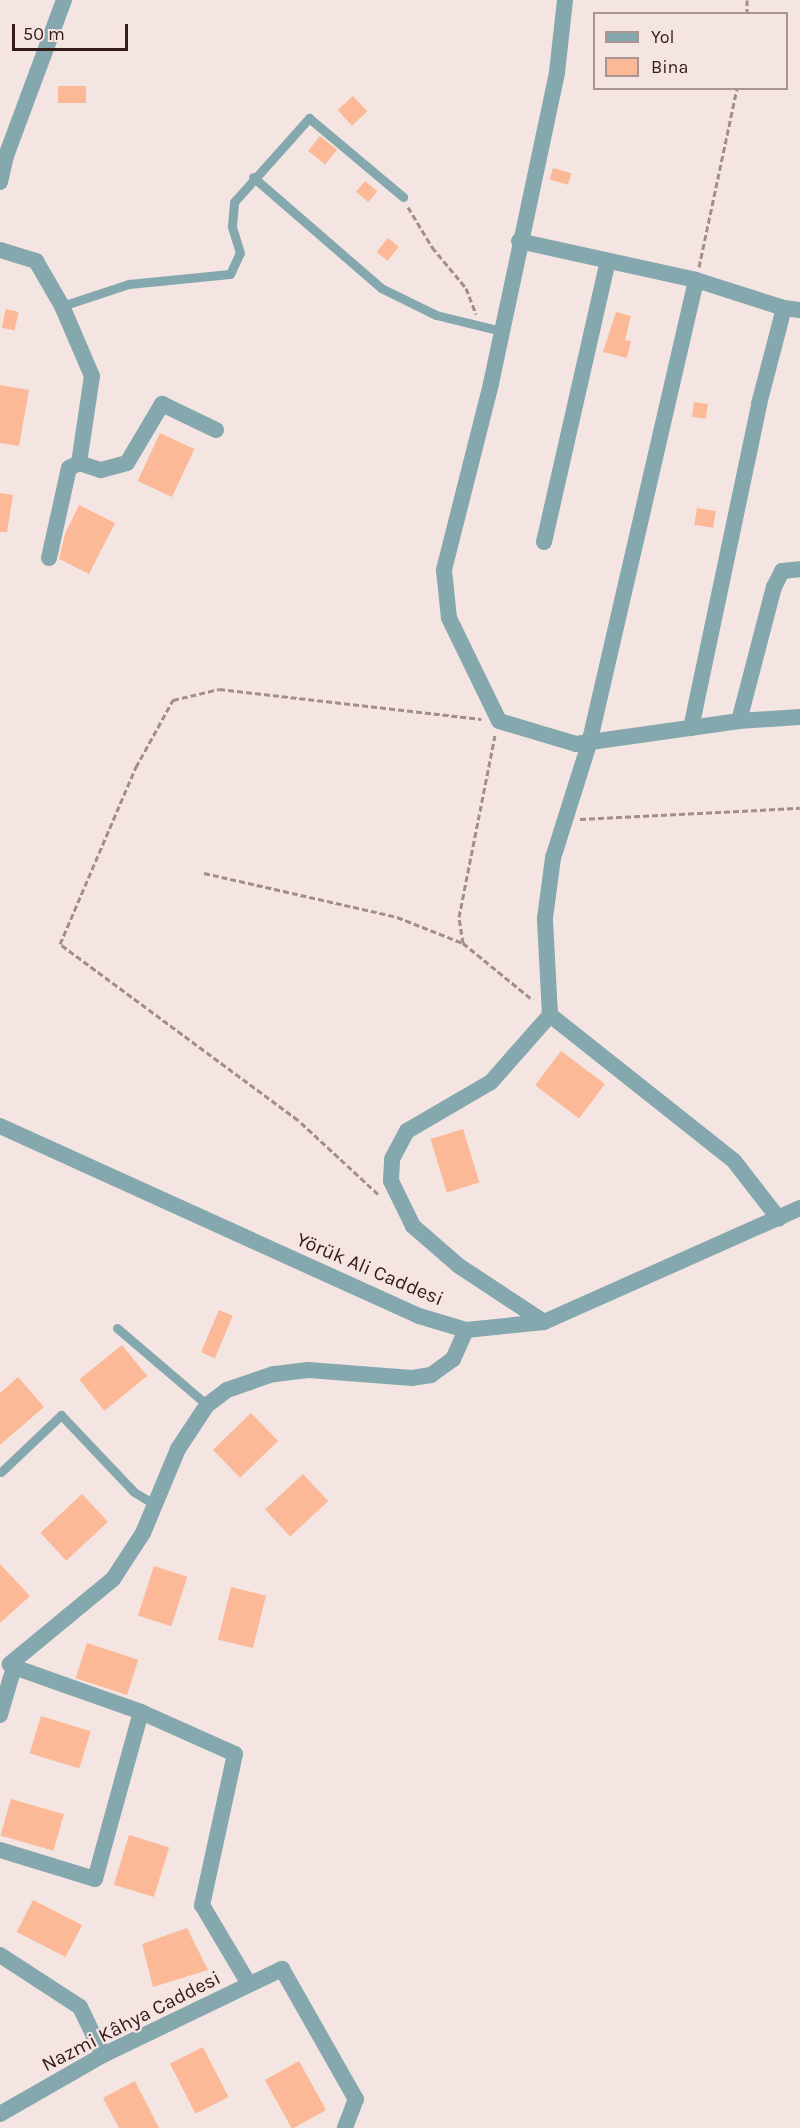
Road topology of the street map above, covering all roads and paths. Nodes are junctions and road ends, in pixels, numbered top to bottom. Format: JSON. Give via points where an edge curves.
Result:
{"nodes":[{"id":1,"x":64,"y":0,"type":"edge"},
{"id":2,"x":565,"y":0,"type":"edge"},
{"id":3,"x":737,"y":90,"type":"edge"},
{"id":4,"x":3,"y":156,"type":"edge"},
{"id":5,"x":253,"y":177,"type":"junction"},
{"id":6,"x":0,"y":182,"type":"edge"},
{"id":7,"x":403,"y":197,"type":"joint"},
{"id":8,"x":519,"y":242,"type":"junction"},
{"id":9,"x":0,"y":250,"type":"edge"},
{"id":10,"x":608,"y":261,"type":"junction"},
{"id":11,"x":696,"y":280,"type":"junction"},
{"id":12,"x":62,"y":306,"type":"junction"},
{"id":13,"x":792,"y":309,"type":"edge"},
{"id":14,"x":477,"y":325,"type":"junction"},
{"id":15,"x":501,"y":331,"type":"junction"},
{"id":16,"x":216,"y":430,"type":"dead end"},
{"id":17,"x":79,"y":464,"type":"junction"},
{"id":18,"x":544,"y":542,"type":"dead end"},
{"id":19,"x":49,"y":558,"type":"dead end"},
{"id":20,"x":800,"y":569,"type":"edge"},
{"id":21,"x":800,"y":717,"type":"edge"},
{"id":22,"x":499,"y":721,"type":"junction"},
{"id":23,"x":739,"y":721,"type":"junction"},
{"id":24,"x":691,"y":728,"type":"junction"},
{"id":25,"x":589,"y":744,"type":"junction"},
{"id":26,"x":800,"y":807,"type":"edge"},
{"id":27,"x":564,"y":820,"type":"junction"},
{"id":28,"x":204,"y":873,"type":"dead end"},
{"id":29,"x":463,"y":943,"type":"junction"},
{"id":30,"x":550,"y":1015,"type":"junction"},
{"id":31,"x":0,"y":1126,"type":"edge"},
{"id":32,"x":386,"y":1201,"type":"dead end"},
{"id":33,"x":800,"y":1208,"type":"edge"},
{"id":34,"x":779,"y":1219,"type":"junction"},
{"id":35,"x":543,"y":1322,"type":"junction"},
{"id":36,"x":117,"y":1328,"type":"dead end"},
{"id":37,"x":466,"y":1330,"type":"junction"},
{"id":38,"x":207,"y":1405,"type":"junction"},
{"id":39,"x":1,"y":1472,"type":"edge"},
{"id":40,"x":154,"y":1504,"type":"junction"},
{"id":41,"x":8,"y":1661,"type":"edge"},
{"id":42,"x":141,"y":1712,"type":"junction"},
{"id":43,"x":0,"y":1715,"type":"edge"},
{"id":44,"x":0,"y":1850,"type":"edge"},
{"id":45,"x":0,"y":1955,"type":"edge"},
{"id":46,"x":249,"y":1984,"type":"junction"},
{"id":47,"x":103,"y":2055,"type":"junction"},
{"id":48,"x":0,"y":2114,"type":"edge"},
{"id":49,"x":345,"y":2128,"type":"edge"}],
"edges":[{"from":1,"to":4,"type":"street"},
{"from":2,"to":8,"type":"street","via":[[557,73]]},
{"from":3,"to":11,"type":"path"},
{"from":4,"to":6,"type":"street"},
{"from":5,"to":7,"type":"lane","via":[[309,118]]},
{"from":5,"to":12,"type":"lane","via":[[233,209],[240,253],[230,274],[129,285]]},
{"from":5,"to":14,"type":"lane","via":[[381,288],[436,315]]},
{"from":7,"to":14,"type":"path","via":[[421,233],[466,288]]},
{"from":8,"to":10,"type":"street"},
{"from":8,"to":15,"type":"street"},
{"from":9,"to":12,"type":"street","via":[[36,261]]},
{"from":10,"to":11,"type":"street"},
{"from":10,"to":18,"type":"street"},
{"from":11,"to":13,"type":"street"},
{"from":11,"to":25,"type":"street"},
{"from":12,"to":17,"type":"street","via":[[92,376]]},
{"from":13,"to":24,"type":"street","via":[[759,405]]},
{"from":14,"to":15,"type":"lane"},
{"from":15,"to":22,"type":"street","via":[[444,570],[449,618]]},
{"from":16,"to":17,"type":"street","via":[[162,405],[127,464],[101,470]]},
{"from":17,"to":19,"type":"street","via":[[69,468]]},
{"from":20,"to":23,"type":"street","via":[[782,571],[774,586]]},
{"from":21,"to":23,"type":"street"},
{"from":22,"to":25,"type":"street"},
{"from":22,"to":29,"type":"path","via":[[459,917]]},
{"from":22,"to":32,"type":"path","via":[[219,688],[173,700],[136,766],[60,944],[298,1120]]},
{"from":23,"to":24,"type":"street"},
{"from":24,"to":25,"type":"street"},
{"from":25,"to":27,"type":"street"},
{"from":26,"to":27,"type":"path"},
{"from":27,"to":30,"type":"street","via":[[546,909]]},
{"from":28,"to":29,"type":"path","via":[[397,917]]},
{"from":29,"to":30,"type":"path"},
{"from":30,"to":34,"type":"street","via":[[734,1161]]},
{"from":30,"to":35,"type":"street","via":[[491,1082],[407,1131],[394,1152],[391,1174],[413,1226],[459,1266]]},
{"from":31,"to":37,"type":"street","name":"Yörük Ali Caddesi","via":[[418,1316]]},
{"from":33,"to":34,"type":"street"},
{"from":34,"to":35,"type":"street"},
{"from":35,"to":37,"type":"street"},
{"from":36,"to":38,"type":"lane"},
{"from":37,"to":38,"type":"street","via":[[453,1359],[431,1375],[412,1378],[308,1370],[273,1374],[227,1390]]},
{"from":38,"to":40,"type":"street","via":[[178,1449]]},
{"from":39,"to":40,"type":"lane","via":[[61,1415],[134,1492]]},
{"from":40,"to":41,"type":"street","via":[[143,1533],[113,1579]]},
{"from":41,"to":42,"type":"street"},
{"from":41,"to":43,"type":"street"},
{"from":42,"to":44,"type":"street","via":[[94,1878]]},
{"from":42,"to":46,"type":"street","via":[[235,1754],[202,1905]]},
{"from":45,"to":47,"type":"street","via":[[80,2007]]},
{"from":46,"to":47,"type":"street","name":"Nazmi Kâhya Caddesi"},
{"from":46,"to":49,"type":"street","name":"Nazmi Kâhya Caddesi","via":[[282,1969],[356,2099]]},
{"from":47,"to":48,"type":"street","name":"Nazmi Kâhya Caddesi"}]}
